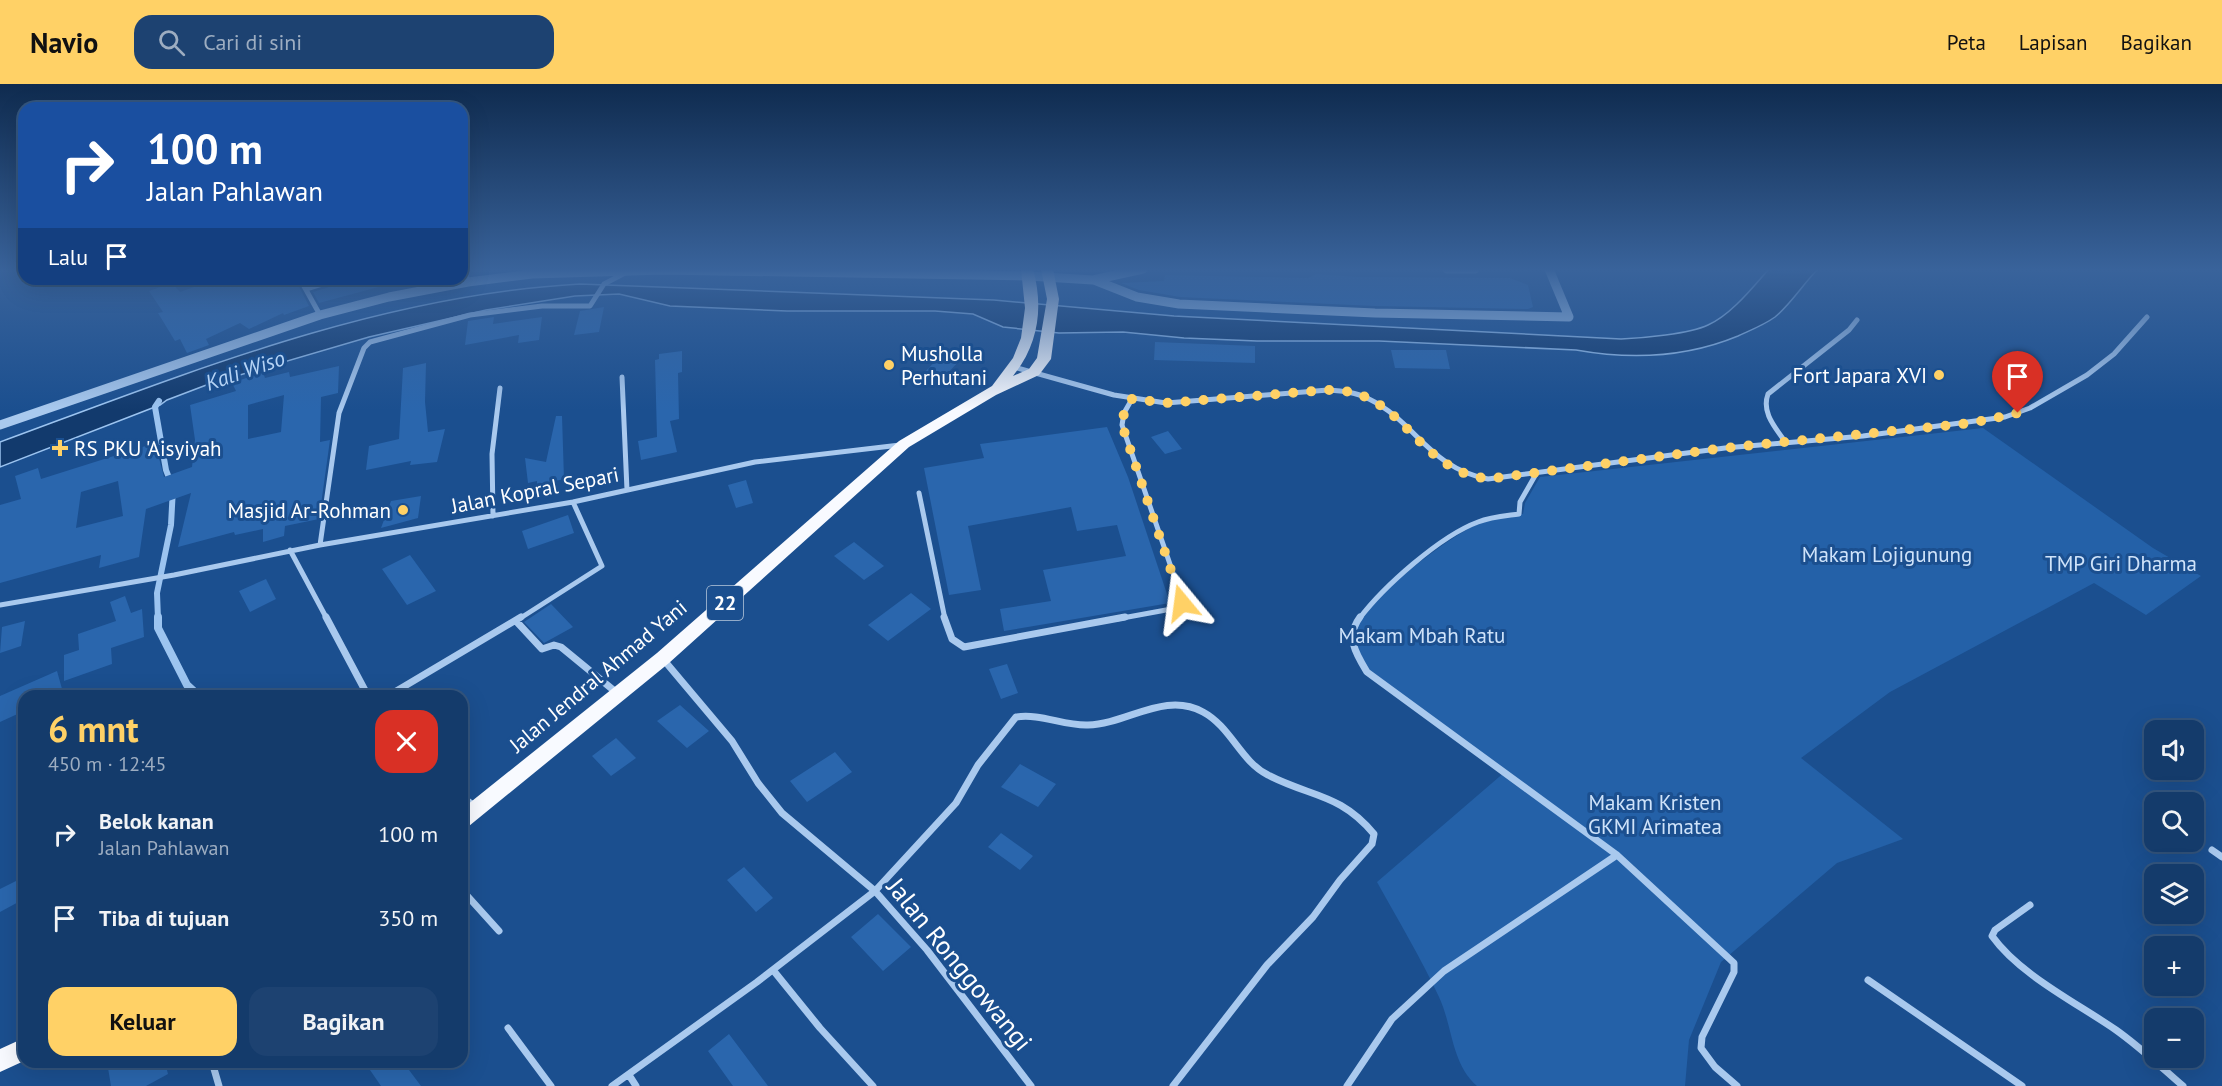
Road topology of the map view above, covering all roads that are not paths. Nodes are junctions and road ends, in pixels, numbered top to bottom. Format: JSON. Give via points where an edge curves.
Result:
{"nodes":[{"id":1,"x":318,"y":316,"type":"edge"},
{"id":2,"x":467,"y":316,"type":"edge"},
{"id":3,"x":1030,"y":316,"type":"edge"},
{"id":4,"x":1050,"y":316,"type":"edge"},
{"id":5,"x":1506,"y":316,"type":"edge"},
{"id":6,"x":1569,"y":316,"type":"edge"},
{"id":7,"x":2147,"y":318,"type":"dead end"},
{"id":8,"x":1857,"y":320,"type":"dead end"},
{"id":9,"x":1014,"y":367,"type":"junction"},
{"id":10,"x":1034,"y":372,"type":"junction"},
{"id":11,"x":622,"y":377,"type":"dead end"},
{"id":12,"x":500,"y":388,"type":"dead end"},
{"id":13,"x":991,"y":392,"type":"junction"},
{"id":14,"x":1132,"y":399,"type":"junction"},
{"id":15,"x":0,"y":425,"type":"edge"},
{"id":16,"x":1786,"y":442,"type":"junction"},
{"id":17,"x":904,"y":444,"type":"junction"},
{"id":18,"x":1536,"y":474,"type":"junction"},
{"id":19,"x":627,"y":490,"type":"junction"},
{"id":20,"x":920,"y":493,"type":"dead end"},
{"id":21,"x":573,"y":502,"type":"junction"},
{"id":22,"x":492,"y":516,"type":"junction"},
{"id":23,"x":320,"y":545,"type":"junction"},
{"id":24,"x":290,"y":550,"type":"junction"},
{"id":25,"x":0,"y":605,"type":"edge"},
{"id":26,"x":516,"y":621,"type":"junction"},
{"id":27,"x":663,"y":658,"type":"junction"},
{"id":28,"x":365,"y":690,"type":"edge"},
{"id":29,"x":398,"y":690,"type":"edge"},
{"id":30,"x":619,"y":694,"type":"junction"},
{"id":31,"x":468,"y":801,"type":"edge"},
{"id":32,"x":477,"y":808,"type":"junction"},
{"id":33,"x":468,"y":815,"type":"edge"},
{"id":34,"x":2212,"y":850,"type":"dead end"},
{"id":35,"x":1617,"y":855,"type":"junction"},
{"id":36,"x":2222,"y":857,"type":"edge"},
{"id":37,"x":875,"y":891,"type":"junction"},
{"id":38,"x":468,"y":897,"type":"edge"},
{"id":39,"x":2030,"y":905,"type":"dead end"},
{"id":40,"x":499,"y":931,"type":"dead end"},
{"id":41,"x":773,"y":970,"type":"junction"},
{"id":42,"x":1868,"y":980,"type":"dead end"},
{"id":43,"x":508,"y":1028,"type":"dead end"},
{"id":44,"x":18,"y":1052,"type":"edge"},
{"id":45,"x":0,"y":1060,"type":"edge"},
{"id":46,"x":214,"y":1068,"type":"edge"},
{"id":47,"x":629,"y":1075,"type":"junction"},
{"id":48,"x":219,"y":1086,"type":"edge"},
{"id":49,"x":551,"y":1086,"type":"edge"},
{"id":50,"x":612,"y":1086,"type":"edge"},
{"id":51,"x":636,"y":1086,"type":"edge"},
{"id":52,"x":873,"y":1086,"type":"edge"},
{"id":53,"x":1031,"y":1086,"type":"edge"},
{"id":54,"x":1173,"y":1086,"type":"edge"},
{"id":55,"x":1347,"y":1086,"type":"edge"},
{"id":56,"x":1737,"y":1086,"type":"edge"},
{"id":57,"x":2022,"y":1086,"type":"edge"},
{"id":58,"x":2183,"y":1086,"type":"edge"}],
"edges":[{"from":1,"to":15,"type":"street"},
{"from":2,"to":23,"type":"street","via":[[370,342],[364,348],[339,413]]},
{"from":3,"to":9,"type":"highway","name":"Jalan Jendral Ahmad Yani","number":"22","via":[[1026,345]]},
{"from":4,"to":10,"type":"highway","via":[[1044,358]]},
{"from":5,"to":6,"type":"street"},
{"from":7,"to":16,"type":"street","via":[[2114,354],[2087,375],[2030,408],[2005,417]]},
{"from":8,"to":16,"type":"street","via":[[1768,394],[1765,410]]},
{"from":9,"to":10,"type":"street"},
{"from":9,"to":13,"type":"highway","name":"Jalan Jendral Ahmad Yani","number":"22"},
{"from":10,"to":13,"type":"highway","name":"Jalan Jendral Ahmad Yani","number":"22"},
{"from":10,"to":14,"type":"street"},
{"from":11,"to":19,"type":"street"},
{"from":12,"to":22,"type":"street","via":[[492,454]]},
{"from":13,"to":17,"type":"highway","name":"Jalan Jendral Ahmad Yani","number":"22"},
{"from":14,"to":18,"type":"street","via":[[1166,403],[1328,390],[1353,392],[1377,401],[1442,461],[1461,472],[1488,479]]},
{"from":14,"to":20,"type":"street","via":[[1122,425],[1182,599],[1178,608],[964,647],[957,645],[946,625]]},
{"from":16,"to":18,"type":"street"},
{"from":17,"to":19,"type":"street","name":"Jalan Kopral Separi","via":[[755,462]]},
{"from":17,"to":27,"type":"highway","name":"Jalan Jendral Ahmad Yani","number":"22"},
{"from":18,"to":35,"type":"street","via":[[1520,502],[1520,514],[1492,517],[1470,525],[1436,546],[1366,607],[1354,624],[1354,654],[1367,672]]},
{"from":19,"to":21,"type":"street","name":"Jalan Kopral Separi"},
{"from":21,"to":22,"type":"street","name":"Jalan Kopral Separi"},
{"from":21,"to":26,"type":"street","via":[[602,567]]},
{"from":22,"to":23,"type":"street","name":"Jalan Kopral Separi"},
{"from":23,"to":24,"type":"street","name":"Jalan Kopral Separi"},
{"from":24,"to":25,"type":"street","name":"Jalan Kopral Separi"},
{"from":24,"to":28,"type":"street"},
{"from":26,"to":29,"type":"street"},
{"from":26,"to":30,"type":"street","via":[[542,649],[561,647]]},
{"from":27,"to":30,"type":"highway","name":"Jalan Jendral Ahmad Yani","number":"22"},
{"from":27,"to":37,"type":"street","name":"Jalan Ronggowangi","via":[[732,741],[782,813]]},
{"from":30,"to":32,"type":"highway","name":"Jalan Jendral Ahmad Yani","number":"22"},
{"from":31,"to":32,"type":"street"},
{"from":32,"to":33,"type":"highway","name":"Jalan Jendral Ahmad Yani","number":"22"},
{"from":34,"to":36,"type":"street"},
{"from":35,"to":55,"type":"street","via":[[1444,971],[1392,1019]]},
{"from":35,"to":56,"type":"street","via":[[1734,963],[1734,972],[1702,1037],[1701,1048]]},
{"from":37,"to":41,"type":"street"},
{"from":37,"to":53,"type":"street","name":"Jalan Ronggowangi","via":[[927,950]]},
{"from":37,"to":54,"type":"street","via":[[956,803],[978,765],[1016,717],[1028,715],[1089,725],[1172,704],[1202,712],[1224,730],[1255,767],[1341,804],[1370,829],[1374,840],[1313,917],[1267,965]]},
{"from":38,"to":40,"type":"street"},
{"from":39,"to":58,"type":"street","via":[[1995,930],[1992,936],[1997,945],[2129,1039]]},
{"from":41,"to":47,"type":"street"},
{"from":41,"to":52,"type":"street"},
{"from":42,"to":57,"type":"street"},
{"from":43,"to":49,"type":"street"},
{"from":44,"to":45,"type":"highway"},
{"from":46,"to":48,"type":"street"},
{"from":47,"to":50,"type":"street"},
{"from":47,"to":51,"type":"street"}]}
